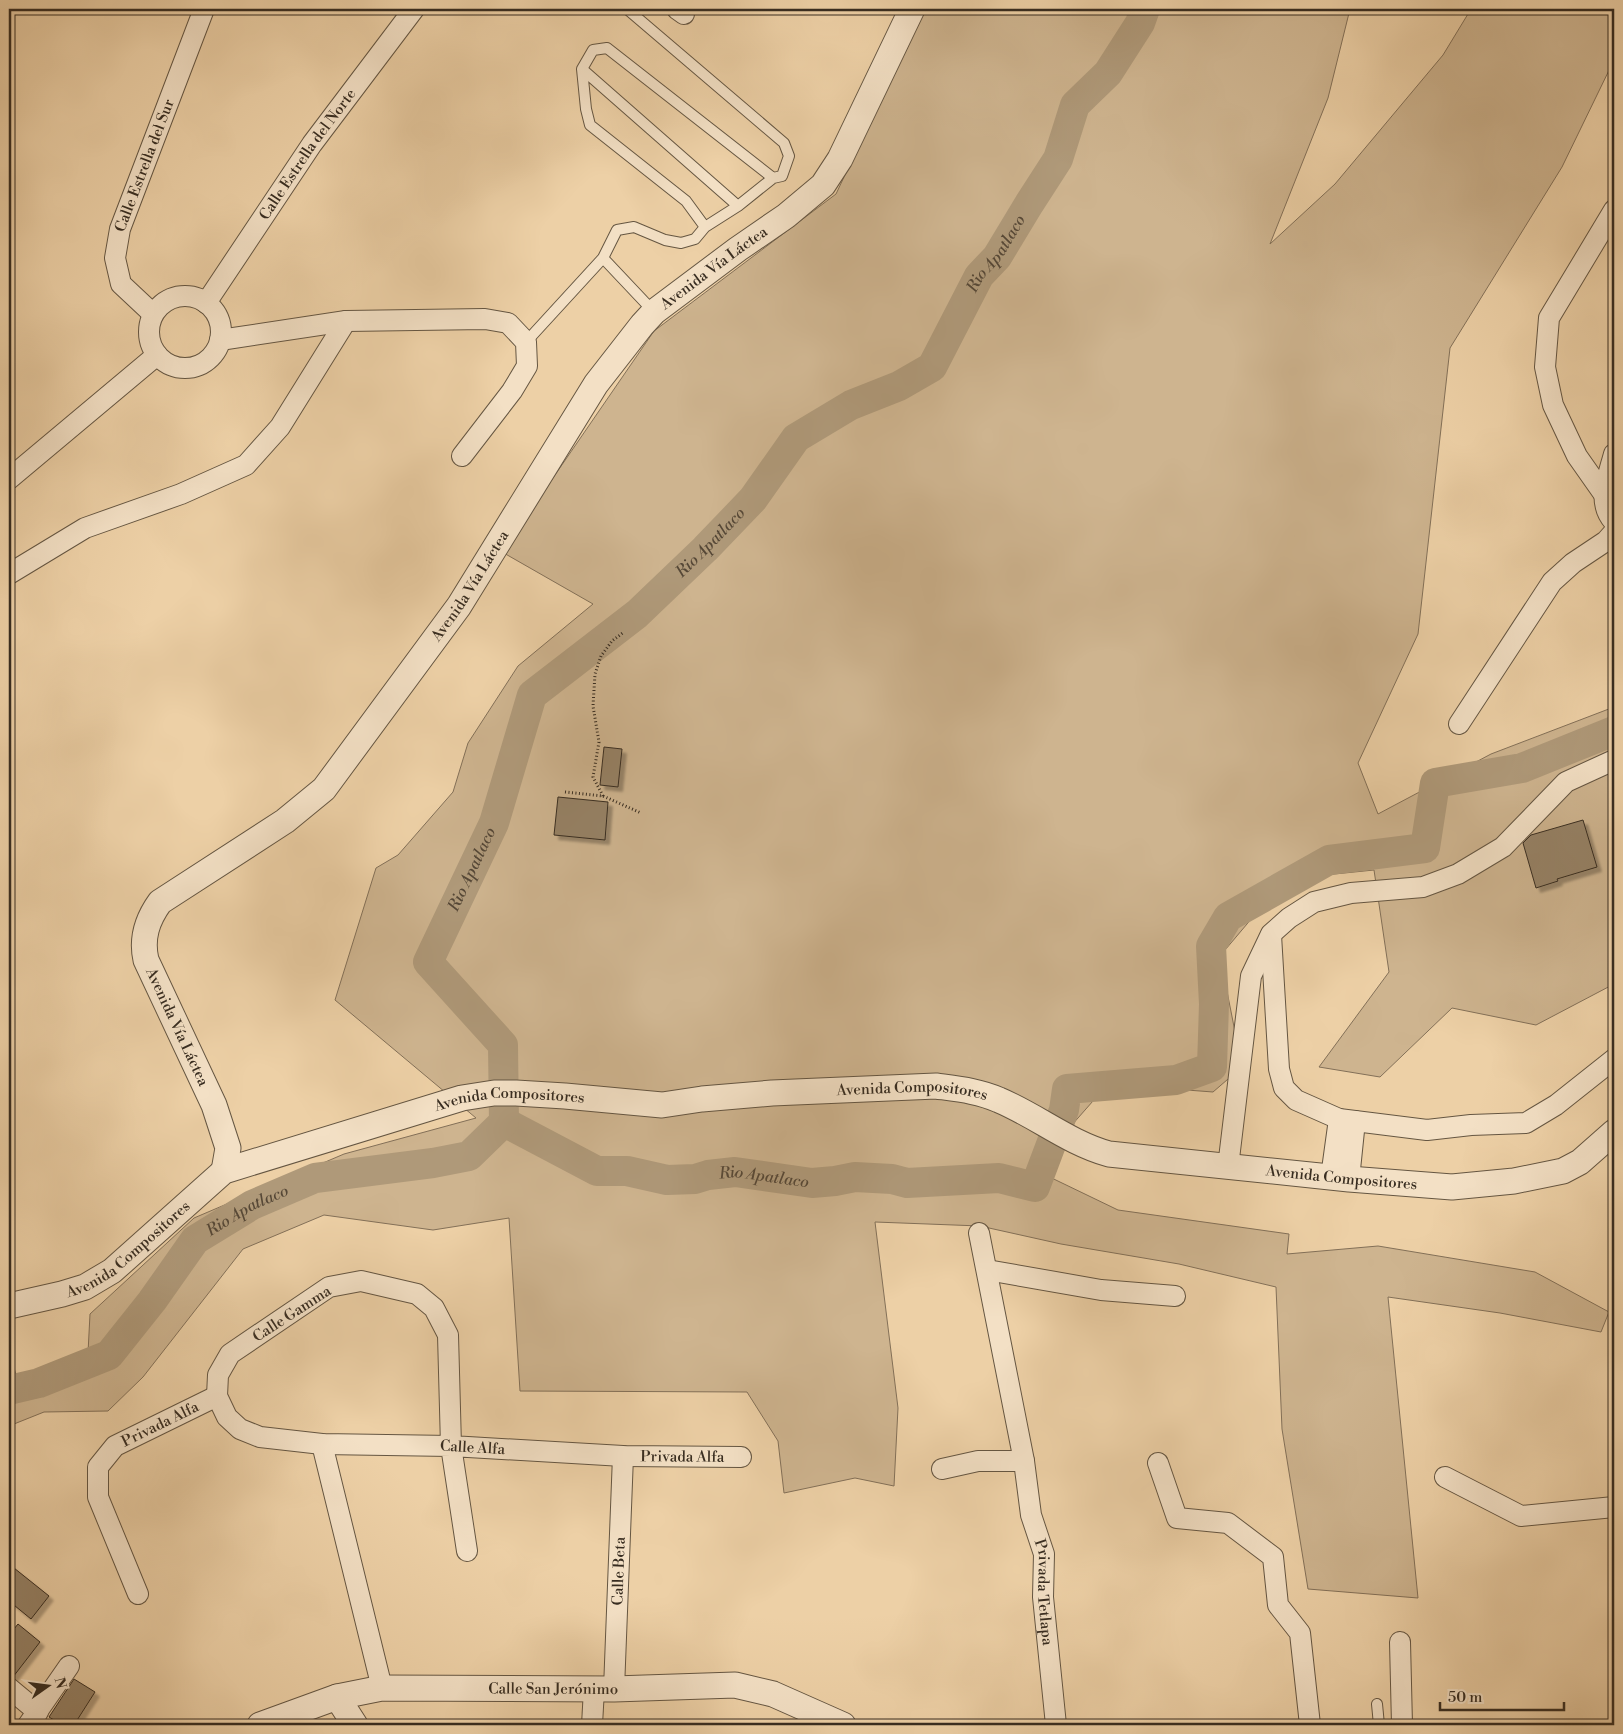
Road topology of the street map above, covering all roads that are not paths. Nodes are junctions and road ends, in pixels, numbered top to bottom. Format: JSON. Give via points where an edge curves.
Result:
{"nodes":[{"id":1,"x":204,"y":9,"type":"edge"},
{"id":2,"x":414,"y":9,"type":"edge"},
{"id":3,"x":627,"y":9,"type":"edge"},
{"id":4,"x":912,"y":9,"type":"edge"},
{"id":5,"x":582,"y":69,"type":"junction"},
{"id":6,"x":773,"y":178,"type":"junction"},
{"id":7,"x":738,"y":206,"type":"junction"},
{"id":8,"x":1614,"y":210,"type":"edge"},
{"id":9,"x":705,"y":227,"type":"junction"},
{"id":10,"x":603,"y":258,"type":"junction"},
{"id":11,"x":206,"y":303,"type":"junction"},
{"id":12,"x":654,"y":312,"type":"junction"},
{"id":13,"x":153,"y":314,"type":"junction"},
{"id":14,"x":346,"y":321,"type":"junction"},
{"id":15,"x":220,"y":340,"type":"junction"},
{"id":16,"x":526,"y":342,"type":"junction"},
{"id":17,"x":157,"y":355,"type":"junction"},
{"id":18,"x":1614,"y":454,"type":"edge"},
{"id":19,"x":462,"y":456,"type":"dead end"},
{"id":20,"x":9,"y":479,"type":"edge"},
{"id":21,"x":1604,"y":493,"type":"junction"},
{"id":22,"x":1614,"y":522,"type":"edge"},
{"id":23,"x":1614,"y":532,"type":"edge"},
{"id":24,"x":9,"y":574,"type":"edge"},
{"id":25,"x":1459,"y":724,"type":"dead end"},
{"id":26,"x":1614,"y":760,"type":"edge"},
{"id":27,"x":1271,"y":934,"type":"junction"},
{"id":28,"x":1614,"y":1059,"type":"edge"},
{"id":29,"x":1347,"y":1120,"type":"junction"},
{"id":30,"x":1614,"y":1132,"type":"edge"},
{"id":31,"x":1228,"y":1167,"type":"junction"},
{"id":32,"x":224,"y":1171,"type":"junction"},
{"id":33,"x":1340,"y":1178,"type":"junction"},
{"id":34,"x":980,"y":1233,"type":"dead end"},
{"id":35,"x":987,"y":1270,"type":"junction"},
{"id":36,"x":1175,"y":1296,"type":"dead end"},
{"id":37,"x":9,"y":1306,"type":"edge"},
{"id":38,"x":217,"y":1396,"type":"junction"},
{"id":39,"x":322,"y":1444,"type":"junction"},
{"id":40,"x":452,"y":1446,"type":"junction"},
{"id":41,"x":623,"y":1456,"type":"junction"},
{"id":42,"x":740,"y":1457,"type":"dead end"},
{"id":43,"x":1024,"y":1461,"type":"junction"},
{"id":44,"x":1158,"y":1463,"type":"dead end"},
{"id":45,"x":942,"y":1469,"type":"dead end"},
{"id":46,"x":1445,"y":1477,"type":"dead end"},
{"id":47,"x":1614,"y":1507,"type":"edge"},
{"id":48,"x":467,"y":1551,"type":"dead end"},
{"id":49,"x":138,"y":1594,"type":"dead end"},
{"id":50,"x":1400,"y":1642,"type":"dead end"},
{"id":51,"x":69,"y":1666,"type":"dead end"},
{"id":52,"x":9,"y":1688,"type":"edge"},
{"id":53,"x":382,"y":1688,"type":"junction"},
{"id":54,"x":604,"y":1689,"type":"junction"},
{"id":55,"x":337,"y":1697,"type":"junction"},
{"id":56,"x":1377,"y":1704,"type":"dead end"},
{"id":57,"x":33,"y":1718,"type":"edge"},
{"id":58,"x":260,"y":1725,"type":"edge"},
{"id":59,"x":355,"y":1725,"type":"edge"},
{"id":60,"x":592,"y":1725,"type":"edge"},
{"id":61,"x":844,"y":1725,"type":"edge"},
{"id":62,"x":1056,"y":1725,"type":"edge"},
{"id":63,"x":1310,"y":1725,"type":"edge"},
{"id":64,"x":1379,"y":1725,"type":"edge"},
{"id":65,"x":1402,"y":1725,"type":"edge"}],
"edges":[{"from":1,"to":13,"type":"street","name":"Calle Estrella del Sur","via":[[120,228],[115,258],[121,284]]},
{"from":2,"to":11,"type":"street","name":"Calle Estrella del Norte","via":[[312,144]]},
{"from":3,"to":6,"type":"lane","via":[[784,142],[789,156],[782,176]]},
{"from":4,"to":12,"type":"street","name":"Avenida Vía Láctea","via":[[840,159],[823,185],[786,216]]},
{"from":5,"to":6,"type":"lane","via":[[593,50],[607,48]]},
{"from":5,"to":7,"type":"lane"},
{"from":5,"to":9,"type":"lane","via":[[590,125],[686,201]]},
{"from":6,"to":7,"type":"lane"},
{"from":7,"to":9,"type":"lane"},
{"from":8,"to":21,"type":"street","via":[[1549,318],[1546,367],[1552,405],[1577,456]]},
{"from":9,"to":10,"type":"lane","via":[[695,239],[681,243],[634,227],[617,230]]},
{"from":10,"to":12,"type":"lane"},
{"from":10,"to":16,"type":"lane"},
{"from":11,"to":13,"type":"street","via":[[183,295],[161,304]]},
{"from":11,"to":15,"type":"street","via":[[219,319]]},
{"from":12,"to":32,"type":"street","name":"Avenida Vía Láctea","via":[[596,384],[459,606],[324,789],[285,821],[160,902],[151,914],[144,940],[146,960],[214,1106],[228,1148]]},
{"from":13,"to":17,"type":"street","via":[[149,335]]},
{"from":14,"to":15,"type":"street"},
{"from":14,"to":16,"type":"street","via":[[485,318],[508,323]]},
{"from":14,"to":24,"type":"street","via":[[280,427],[246,465],[181,494],[85,528]]},
{"from":15,"to":17,"type":"street","via":[[208,359],[188,368],[176,367]]},
{"from":16,"to":19,"type":"street","via":[[527,366]]},
{"from":17,"to":20,"type":"street"},
{"from":18,"to":21,"type":"street"},
{"from":21,"to":22,"type":"street","via":[[1608,515]]},
{"from":23,"to":25,"type":"street","via":[[1552,582]]},
{"from":26,"to":27,"type":"street","via":[[1566,782],[1503,847],[1458,874],[1423,887],[1351,892],[1314,902]]},
{"from":27,"to":29,"type":"street","via":[[1279,1069],[1284,1088],[1296,1100]]},
{"from":27,"to":31,"type":"street","via":[[1251,976]]},
{"from":28,"to":29,"type":"street","via":[[1556,1105],[1526,1123],[1427,1130]]},
{"from":29,"to":33,"type":"street"},
{"from":30,"to":33,"type":"street","name":"Avenida Compositores","via":[[1580,1162],[1563,1171],[1514,1181],[1452,1187]]},
{"from":31,"to":32,"type":"street","name":"Avenida Compositores","via":[[1109,1154],[1089,1148],[1000,1100],[979,1092],[936,1086],[772,1093],[662,1105],[565,1096],[505,1094],[462,1098]]},
{"from":31,"to":33,"type":"street","name":"Avenida Compositores"},
{"from":32,"to":37,"type":"street","name":"Avenida Compositores","via":[[112,1271],[85,1287]]},
{"from":34,"to":35,"type":"street","name":"Privada Tetlapa"},
{"from":35,"to":36,"type":"street","via":[[1101,1290]]},
{"from":35,"to":43,"type":"street","name":"Privada Tetlapa"},
{"from":38,"to":39,"type":"street","name":"Calle Alfa","via":[[227,1417],[240,1429],[260,1437]]},
{"from":38,"to":40,"type":"street","name":"Calle Gamma","via":[[218,1374],[230,1354],[330,1287],[361,1281],[417,1294],[434,1308],[448,1335]]},
{"from":38,"to":49,"type":"street","name":"Privada Alfa","via":[[114,1446],[98,1467],[98,1496]]},
{"from":39,"to":40,"type":"street","name":"Calle Alfa"},
{"from":39,"to":53,"type":"street"},
{"from":40,"to":41,"type":"street","name":"Calle Alfa"},
{"from":40,"to":48,"type":"street","name":"Calle Gamma"},
{"from":41,"to":42,"type":"street","name":"Privada Alfa"},
{"from":41,"to":54,"type":"street","name":"Calle Beta"},
{"from":43,"to":45,"type":"street","via":[[978,1461]]},
{"from":43,"to":62,"type":"street","name":"Privada Tetlapa","via":[[1031,1515],[1044,1554],[1043,1597]]},
{"from":44,"to":63,"type":"street","via":[[1177,1518],[1228,1523],[1273,1557],[1278,1605],[1300,1633]]},
{"from":46,"to":47,"type":"street","via":[[1521,1516]]},
{"from":50,"to":65,"type":"street"},
{"from":51,"to":57,"type":"street"},
{"from":52,"to":57,"type":"street"},
{"from":53,"to":54,"type":"street","name":"Calle San Jerónimo"},
{"from":53,"to":55,"type":"street","name":"Calle San Jerónimo"},
{"from":54,"to":60,"type":"street","name":"Calle Beta"},
{"from":54,"to":61,"type":"street","name":"Calle San Jerónimo","via":[[735,1685],[773,1694]]},
{"from":55,"to":58,"type":"street","name":"Calle San Jerónimo"},
{"from":55,"to":59,"type":"street"},
{"from":56,"to":64,"type":"lane"}]}
